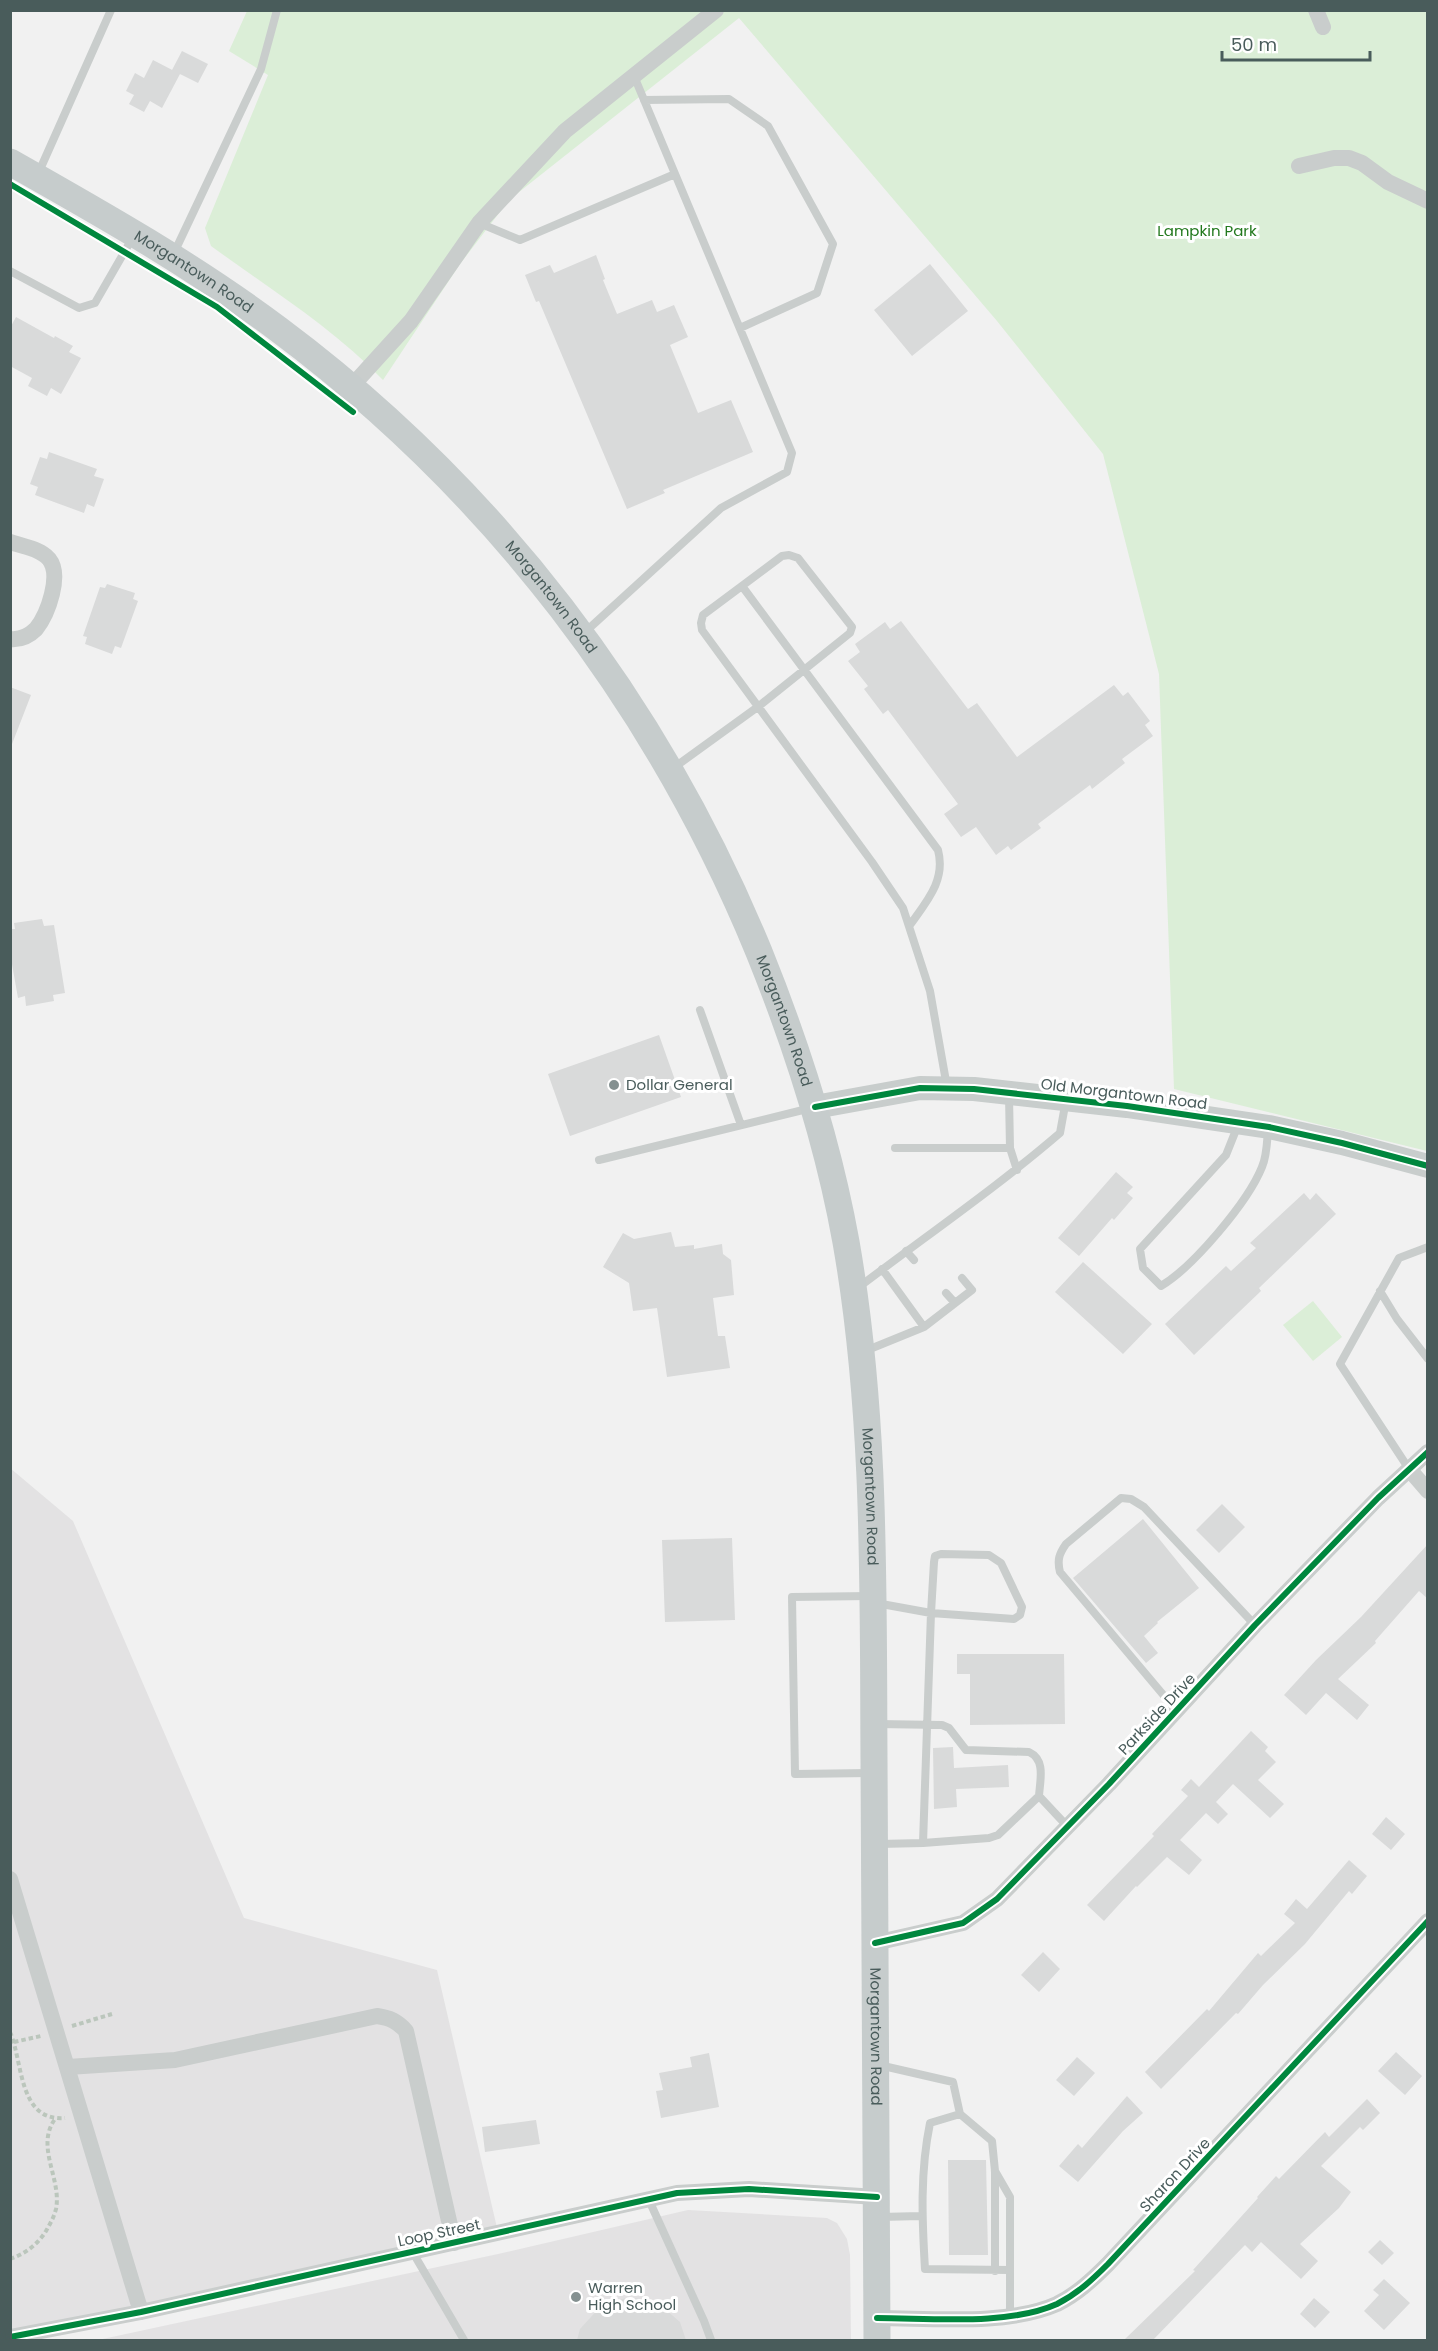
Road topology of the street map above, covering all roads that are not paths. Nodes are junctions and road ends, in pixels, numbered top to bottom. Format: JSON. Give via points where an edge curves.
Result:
{"nodes":[{"id":1,"x":111,"y":10,"type":"edge"},
{"id":2,"x":277,"y":10,"type":"edge"},
{"id":3,"x":716,"y":10,"type":"edge"},
{"id":4,"x":1317,"y":10,"type":"edge"},
{"id":5,"x":1323,"y":27,"type":"dead end"},
{"id":6,"x":634,"y":76,"type":"junction"},
{"id":7,"x":644,"y":100,"type":"junction"},
{"id":8,"x":10,"y":162,"type":"edge"},
{"id":9,"x":1299,"y":166,"type":"dead end"},
{"id":10,"x":675,"y":174,"type":"junction"},
{"id":11,"x":37,"y":177,"type":"junction"},
{"id":12,"x":1428,"y":201,"type":"edge"},
{"id":13,"x":479,"y":223,"type":"junction"},
{"id":14,"x":135,"y":234,"type":"junction"},
{"id":15,"x":172,"y":256,"type":"junction"},
{"id":16,"x":10,"y":271,"type":"edge"},
{"id":17,"x":740,"y":328,"type":"junction"},
{"id":18,"x":351,"y":387,"type":"junction"},
{"id":19,"x":10,"y":542,"type":"edge"},
{"id":20,"x":742,"y":586,"type":"junction"},
{"id":21,"x":582,"y":635,"type":"junction"},
{"id":22,"x":10,"y":639,"type":"edge"},
{"id":23,"x":804,"y":670,"type":"junction"},
{"id":24,"x":759,"y":706,"type":"junction"},
{"id":25,"x":670,"y":771,"type":"junction"},
{"id":26,"x":910,"y":925,"type":"junction"},
{"id":27,"x":700,"y":1010,"type":"dead end"},
{"id":28,"x":947,"y":1088,"type":"junction"},
{"id":29,"x":1009,"y":1092,"type":"junction"},
{"id":30,"x":1066,"y":1099,"type":"junction"},
{"id":31,"x":814,"y":1107,"type":"junction"},
{"id":32,"x":1239,"y":1122,"type":"junction"},
{"id":33,"x":741,"y":1125,"type":"junction"},
{"id":34,"x":1269,"y":1127,"type":"junction"},
{"id":35,"x":895,"y":1148,"type":"dead end"},
{"id":36,"x":1010,"y":1148,"type":"junction"},
{"id":37,"x":599,"y":1160,"type":"dead end"},
{"id":38,"x":1428,"y":1166,"type":"edge"},
{"id":39,"x":1017,"y":1170,"type":"junction"},
{"id":40,"x":924,"y":1236,"type":"junction"},
{"id":41,"x":930,"y":1244,"type":"dead end"},
{"id":42,"x":1428,"y":1247,"type":"edge"},
{"id":43,"x":906,"y":1251,"type":"junction"},
{"id":44,"x":914,"y":1260,"type":"dead end"},
{"id":45,"x":882,"y":1269,"type":"junction"},
{"id":46,"x":962,"y":1278,"type":"dead end"},
{"id":47,"x":854,"y":1291,"type":"junction"},
{"id":48,"x":1380,"y":1291,"type":"junction"},
{"id":49,"x":946,"y":1293,"type":"dead end"},
{"id":50,"x":955,"y":1303,"type":"junction"},
{"id":51,"x":924,"y":1327,"type":"junction"},
{"id":52,"x":862,"y":1352,"type":"junction"},
{"id":53,"x":1428,"y":1359,"type":"edge"},
{"id":54,"x":1428,"y":1452,"type":"edge"},
{"id":55,"x":1409,"y":1468,"type":"junction"},
{"id":56,"x":1428,"y":1491,"type":"edge"},
{"id":57,"x":873,"y":1599,"type":"junction"},
{"id":58,"x":931,"y":1613,"type":"junction"},
{"id":59,"x":1255,"y":1625,"type":"junction"},
{"id":60,"x":1176,"y":1710,"type":"junction"},
{"id":61,"x":874,"y":1724,"type":"junction"},
{"id":62,"x":927,"y":1725,"type":"junction"},
{"id":63,"x":874,"y":1773,"type":"junction"},
{"id":64,"x":1039,"y":1796,"type":"junction"},
{"id":65,"x":1068,"y":1827,"type":"junction"},
{"id":66,"x":923,"y":1843,"type":"junction"},
{"id":67,"x":874,"y":1844,"type":"junction"},
{"id":68,"x":10,"y":1879,"type":"edge"},
{"id":69,"x":1428,"y":1921,"type":"edge"},
{"id":70,"x":875,"y":1943,"type":"junction"},
{"id":71,"x":876,"y":2064,"type":"junction"},
{"id":72,"x":68,"y":2067,"type":"junction"},
{"id":73,"x":960,"y":2114,"type":"junction"},
{"id":74,"x":995,"y":2171,"type":"junction"},
{"id":75,"x":648,"y":2198,"type":"junction"},
{"id":76,"x":877,"y":2207,"type":"junction"},
{"id":77,"x":921,"y":2216,"type":"junction"},
{"id":78,"x":454,"y":2243,"type":"junction"},
{"id":79,"x":412,"y":2251,"type":"junction"},
{"id":80,"x":1009,"y":2270,"type":"junction"},
{"id":81,"x":995,"y":2271,"type":"junction"},
{"id":82,"x":141,"y":2312,"type":"junction"},
{"id":83,"x":1010,"y":2318,"type":"junction"},
{"id":84,"x":877,"y":2329,"type":"edge"},
{"id":85,"x":10,"y":2337,"type":"edge"},
{"id":86,"x":464,"y":2340,"type":"edge"},
{"id":87,"x":711,"y":2340,"type":"edge"}],
"edges":[{"from":1,"to":11,"type":"lane"},
{"from":2,"to":15,"type":"lane","via":[[261,69]]},
{"from":3,"to":6,"type":"street"},
{"from":4,"to":5,"type":"street"},
{"from":6,"to":7,"type":"lane"},
{"from":6,"to":13,"type":"street","via":[[565,131]]},
{"from":7,"to":10,"type":"lane"},
{"from":7,"to":17,"type":"lane","via":[[729,99],[768,126],[833,244],[817,293]]},
{"from":8,"to":11,"type":"main road","name":"Morgantown Road"},
{"from":9,"to":12,"type":"street","via":[[1348,158]]},
{"from":10,"to":13,"type":"lane","via":[[520,240]]},
{"from":10,"to":17,"type":"lane"},
{"from":11,"to":14,"type":"main road","name":"Morgantown Road"},
{"from":13,"to":18,"type":"street","via":[[411,321]]},
{"from":14,"to":15,"type":"main road","name":"Morgantown Road"},
{"from":14,"to":16,"type":"lane","via":[[94,303],[79,308]]},
{"from":15,"to":18,"type":"main road","name":"Morgantown Road","via":[[282,332]]},
{"from":17,"to":21,"type":"lane","via":[[792,453],[788,472],[721,508]]},
{"from":18,"to":21,"type":"main road","name":"Morgantown Road","via":[[475,505],[550,591]]},
{"from":19,"to":22,"type":"street","via":[[49,559],[56,583],[35,629],[26,636]]},
{"from":20,"to":23,"type":"lane"},
{"from":20,"to":23,"type":"lane","via":[[782,556],[798,558],[852,627],[850,633]]},
{"from":20,"to":24,"type":"lane","via":[[703,615],[701,623],[702,630]]},
{"from":21,"to":25,"type":"main road","name":"Morgantown Road","via":[[616,682]]},
{"from":23,"to":24,"type":"lane"},
{"from":23,"to":26,"type":"lane","via":[[938,850],[940,874]]},
{"from":24,"to":25,"type":"lane"},
{"from":24,"to":26,"type":"lane","via":[[892,890]]},
{"from":25,"to":31,"type":"main road","name":"Morgantown Road","via":[[749,928],[782,1008]]},
{"from":26,"to":28,"type":"lane","via":[[930,991]]},
{"from":27,"to":33,"type":"lane"},
{"from":28,"to":29,"type":"street","name":"Old Morgantown Road"},
{"from":28,"to":31,"type":"street","name":"Old Morgantown Road","via":[[897,1092]]},
{"from":29,"to":30,"type":"street","name":"Old Morgantown Road"},
{"from":29,"to":36,"type":"lane"},
{"from":30,"to":32,"type":"street","name":"Old Morgantown Road"},
{"from":30,"to":39,"type":"lane","via":[[1060,1133]]},
{"from":31,"to":33,"type":"lane"},
{"from":31,"to":47,"type":"main road","name":"Morgantown Road"},
{"from":32,"to":34,"type":"street","name":"Old Morgantown Road"},
{"from":32,"to":34,"type":"lane","via":[[1226,1155],[1140,1249],[1143,1268],[1161,1286],[1177,1277],[1235,1212],[1263,1166]]},
{"from":33,"to":37,"type":"lane"},
{"from":34,"to":38,"type":"street","name":"Old Morgantown Road"},
{"from":35,"to":36,"type":"lane"},
{"from":36,"to":39,"type":"lane"},
{"from":39,"to":40,"type":"lane"},
{"from":40,"to":41,"type":"lane"},
{"from":40,"to":43,"type":"lane"},
{"from":42,"to":48,"type":"lane","via":[[1399,1258]]},
{"from":43,"to":44,"type":"lane"},
{"from":43,"to":45,"type":"lane"},
{"from":45,"to":47,"type":"lane"},
{"from":45,"to":51,"type":"lane"},
{"from":46,"to":50,"type":"lane","via":[[972,1290]]},
{"from":47,"to":52,"type":"main road","name":"Morgantown Road"},
{"from":48,"to":53,"type":"lane"},
{"from":48,"to":55,"type":"lane","via":[[1340,1364]]},
{"from":49,"to":50,"type":"lane"},
{"from":50,"to":51,"type":"lane"},
{"from":51,"to":52,"type":"lane"},
{"from":52,"to":57,"type":"main road","name":"Morgantown Road","via":[[869,1441]]},
{"from":54,"to":55,"type":"street","name":"Parkside Drive"},
{"from":55,"to":56,"type":"street"},
{"from":55,"to":59,"type":"street","name":"Parkside Drive"},
{"from":57,"to":58,"type":"lane"},
{"from":57,"to":61,"type":"main road","name":"Morgantown Road"},
{"from":57,"to":63,"type":"lane","via":[[792,1597],[795,1774]]},
{"from":58,"to":58,"type":"lane","via":[[1014,1619],[1022,1607],[996,1558],[941,1554],[935,1556]]},
{"from":58,"to":62,"type":"lane"},
{"from":59,"to":60,"type":"street","name":"Parkside Drive"},
{"from":59,"to":60,"type":"lane","via":[[1144,1507],[1131,1499],[1121,1498],[1066,1544],[1060,1552],[1060,1572]]},
{"from":60,"to":65,"type":"street","name":"Parkside Drive"},
{"from":61,"to":62,"type":"lane"},
{"from":61,"to":63,"type":"main road","name":"Morgantown Road"},
{"from":62,"to":64,"type":"lane","via":[[949,1728],[966,1750],[1029,1752],[1036,1756],[1040,1763]]},
{"from":62,"to":66,"type":"lane"},
{"from":63,"to":67,"type":"main road","name":"Morgantown Road"},
{"from":64,"to":65,"type":"lane"},
{"from":64,"to":66,"type":"lane","via":[[998,1835]]},
{"from":65,"to":70,"type":"street","name":"Parkside Drive","via":[[974,1917],[950,1928]]},
{"from":66,"to":67,"type":"lane"},
{"from":67,"to":70,"type":"main road","name":"Morgantown Road"},
{"from":68,"to":72,"type":"street"},
{"from":69,"to":83,"type":"street","name":"Sharon Drive","via":[[1089,2283],[1057,2304]]},
{"from":70,"to":71,"type":"main road","name":"Morgantown Road"},
{"from":71,"to":73,"type":"lane","via":[[953,2082]]},
{"from":71,"to":76,"type":"main road","name":"Morgantown Road"},
{"from":72,"to":78,"type":"street","via":[[175,2060],[377,2016],[389,2018],[406,2031]]},
{"from":72,"to":82,"type":"street"},
{"from":73,"to":74,"type":"lane","via":[[992,2140]]},
{"from":73,"to":77,"type":"lane","via":[[930,2123],[923,2156]]},
{"from":74,"to":80,"type":"lane","via":[[1010,2197]]},
{"from":74,"to":81,"type":"lane"},
{"from":75,"to":76,"type":"street","name":"Loop Street","via":[[712,2189],[749,2189]]},
{"from":75,"to":78,"type":"street","name":"Loop Street"},
{"from":75,"to":87,"type":"lane"},
{"from":76,"to":77,"type":"lane"},
{"from":76,"to":84,"type":"main road","name":"Morgantown Road"},
{"from":77,"to":81,"type":"lane","via":[[925,2269]]},
{"from":78,"to":79,"type":"street","name":"Loop Street"},
{"from":79,"to":82,"type":"street","name":"Loop Street"},
{"from":79,"to":86,"type":"lane"},
{"from":80,"to":81,"type":"lane"},
{"from":80,"to":83,"type":"lane"},
{"from":82,"to":85,"type":"street","name":"Loop Street"},
{"from":83,"to":84,"type":"street","name":"Sharon Drive"}]}
